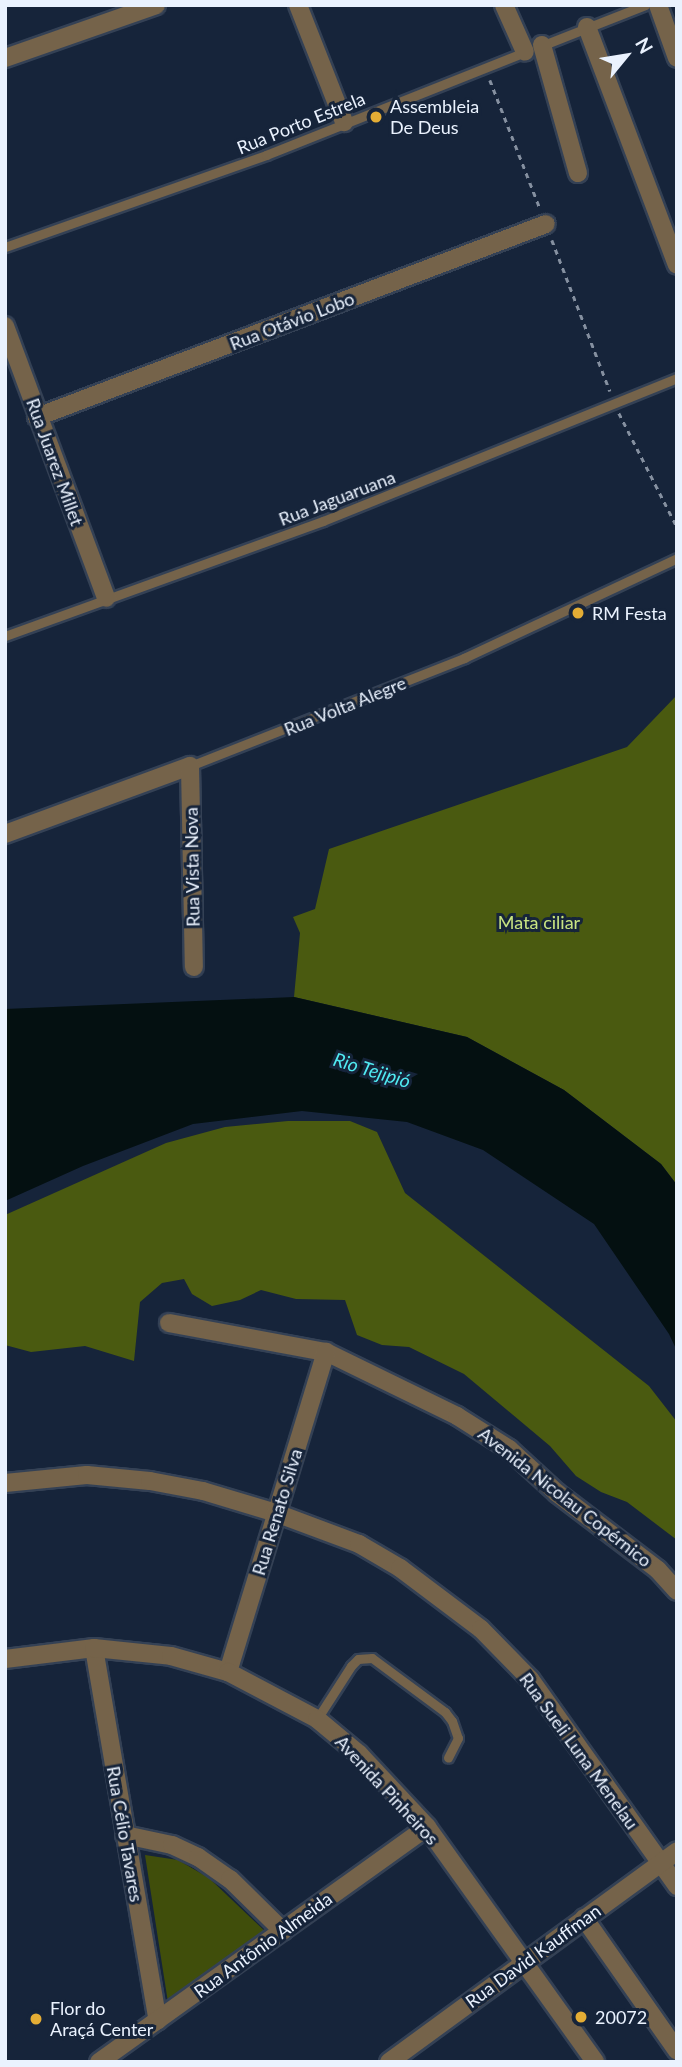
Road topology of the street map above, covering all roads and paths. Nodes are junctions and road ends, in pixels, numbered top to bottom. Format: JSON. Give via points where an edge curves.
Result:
{"nodes":[{"id":1,"x":156,"y":5,"type":"edge"},
{"id":2,"x":298,"y":5,"type":"edge"},
{"id":3,"x":504,"y":5,"type":"edge"},
{"id":4,"x":645,"y":5,"type":"edge"},
{"id":5,"x":658,"y":5,"type":"edge"},
{"id":6,"x":587,"y":27,"type":"junction"},
{"id":7,"x":542,"y":45,"type":"junction"},
{"id":8,"x":525,"y":52,"type":"junction"},
{"id":9,"x":5,"y":58,"type":"edge"},
{"id":10,"x":677,"y":58,"type":"edge"},
{"id":11,"x":485,"y":68,"type":"junction"},
{"id":12,"x":344,"y":122,"type":"junction"},
{"id":13,"x":578,"y":173,"type":"dead end"},
{"id":14,"x":546,"y":224,"type":"junction"},
{"id":15,"x":5,"y":247,"type":"edge"},
{"id":16,"x":677,"y":265,"type":"edge"},
{"id":17,"x":5,"y":326,"type":"edge"},
{"id":18,"x":677,"y":378,"type":"edge"},
{"id":19,"x":614,"y":403,"type":"junction"},
{"id":20,"x":37,"y":418,"type":"junction"},
{"id":21,"x":677,"y":527,"type":"edge"},
{"id":22,"x":677,"y":558,"type":"edge"},
{"id":23,"x":106,"y":598,"type":"junction"},
{"id":24,"x":5,"y":636,"type":"edge"},
{"id":25,"x":190,"y":766,"type":"junction"},
{"id":26,"x":5,"y":834,"type":"edge"},
{"id":27,"x":194,"y":967,"type":"dead end"},
{"id":28,"x":169,"y":1323,"type":"dead end"},
{"id":29,"x":326,"y":1352,"type":"junction"},
{"id":30,"x":5,"y":1483,"type":"edge"},
{"id":31,"x":276,"y":1513,"type":"junction"},
{"id":32,"x":677,"y":1591,"type":"edge"},
{"id":33,"x":94,"y":1648,"type":"junction"},
{"id":34,"x":5,"y":1659,"type":"edge"},
{"id":35,"x":228,"y":1672,"type":"junction"},
{"id":36,"x":317,"y":1719,"type":"junction"},
{"id":37,"x":448,"y":1758,"type":"dead end"},
{"id":38,"x":427,"y":1827,"type":"junction"},
{"id":39,"x":125,"y":1835,"type":"junction"},
{"id":40,"x":677,"y":1851,"type":"edge"},
{"id":41,"x":660,"y":1863,"type":"junction"},
{"id":42,"x":677,"y":1886,"type":"edge"},
{"id":43,"x":584,"y":1918,"type":"junction"},
{"id":44,"x":283,"y":1931,"type":"junction"},
{"id":45,"x":524,"y":1963,"type":"junction"},
{"id":46,"x":158,"y":2021,"type":"junction"},
{"id":47,"x":677,"y":2051,"type":"edge"},
{"id":48,"x":99,"y":2062,"type":"edge"},
{"id":49,"x":389,"y":2062,"type":"edge"},
{"id":50,"x":595,"y":2062,"type":"edge"}],
"edges":[{"from":1,"to":9,"type":"street"},
{"from":2,"to":12,"type":"street"},
{"from":3,"to":8,"type":"street"},
{"from":4,"to":6,"type":"lane","name":"Rua Porto Estrela"},
{"from":5,"to":10,"type":"street"},
{"from":6,"to":7,"type":"lane","name":"Rua Porto Estrela"},
{"from":6,"to":16,"type":"street"},
{"from":7,"to":8,"type":"lane","name":"Rua Porto Estrela"},
{"from":7,"to":13,"type":"street"},
{"from":8,"to":11,"type":"lane","name":"Rua Porto Estrela"},
{"from":11,"to":12,"type":"lane","name":"Rua Porto Estrela"},
{"from":11,"to":14,"type":"path"},
{"from":12,"to":15,"type":"lane","name":"Rua Porto Estrela","via":[[266,155]]},
{"from":14,"to":19,"type":"path"},
{"from":14,"to":20,"type":"street","name":"Rua Otávio Lobo"},
{"from":17,"to":20,"type":"street","name":"Rua Juarez Millet"},
{"from":18,"to":19,"type":"lane","name":"Rua Jaguaruana"},
{"from":19,"to":21,"type":"path"},
{"from":19,"to":23,"type":"lane","name":"Rua Jaguaruana","via":[[323,521]]},
{"from":20,"to":23,"type":"street","name":"Rua Juarez Millet"},
{"from":22,"to":25,"type":"lane","name":"Rua Volta Alegre","via":[[464,658]]},
{"from":23,"to":24,"type":"lane","name":"Rua Jaguaruana"},
{"from":25,"to":26,"type":"street","name":"Rua Volta Alegre"},
{"from":25,"to":27,"type":"street","name":"Rua Vista Nova"},
{"from":28,"to":29,"type":"street","name":"Avenida Nicolau Copérnico"},
{"from":29,"to":31,"type":"street","name":"Rua Renato Silva"},
{"from":29,"to":32,"type":"street","name":"Avenida Nicolau Copérnico","via":[[457,1416],[509,1449],[556,1493],[658,1570]]},
{"from":30,"to":31,"type":"street","name":"Rua Sueli Luna Menelau","via":[[87,1475],[150,1481]]},
{"from":31,"to":35,"type":"street","name":"Rua Renato Silva"},
{"from":31,"to":41,"type":"street","name":"Rua Sueli Luna Menelau","via":[[359,1544],[400,1568],[481,1629],[530,1679]]},
{"from":33,"to":34,"type":"street","name":"Avenida Pinheiros"},
{"from":33,"to":35,"type":"street","name":"Avenida Pinheiros","via":[[170,1656]]},
{"from":33,"to":39,"type":"street","name":"Rua Célio Tavares"},
{"from":35,"to":36,"type":"street","name":"Avenida Pinheiros"},
{"from":36,"to":37,"type":"lane","via":[[351,1666],[372,1658],[453,1721],[458,1738]]},
{"from":36,"to":38,"type":"street","name":"Avenida Pinheiros","via":[[359,1754]]},
{"from":38,"to":44,"type":"street","name":"Rua Antônio Almeida"},
{"from":38,"to":45,"type":"street","name":"Avenida Pinheiros"},
{"from":39,"to":44,"type":"street","via":[[172,1844],[198,1857],[230,1879]]},
{"from":39,"to":46,"type":"street","name":"Rua Célio Tavares"},
{"from":40,"to":41,"type":"street","name":"Rua David Kauffman"},
{"from":41,"to":42,"type":"street","name":"Rua Sueli Luna Menelau"},
{"from":41,"to":43,"type":"street","name":"Rua David Kauffman"},
{"from":43,"to":45,"type":"street","name":"Rua David Kauffman"},
{"from":43,"to":47,"type":"street"},
{"from":44,"to":46,"type":"street","name":"Rua Antônio Almeida"},
{"from":45,"to":49,"type":"street","name":"Rua David Kauffman"},
{"from":45,"to":50,"type":"street","name":"Avenida Pinheiros"},
{"from":46,"to":48,"type":"street","name":"Rua Antônio Almeida"}]}
